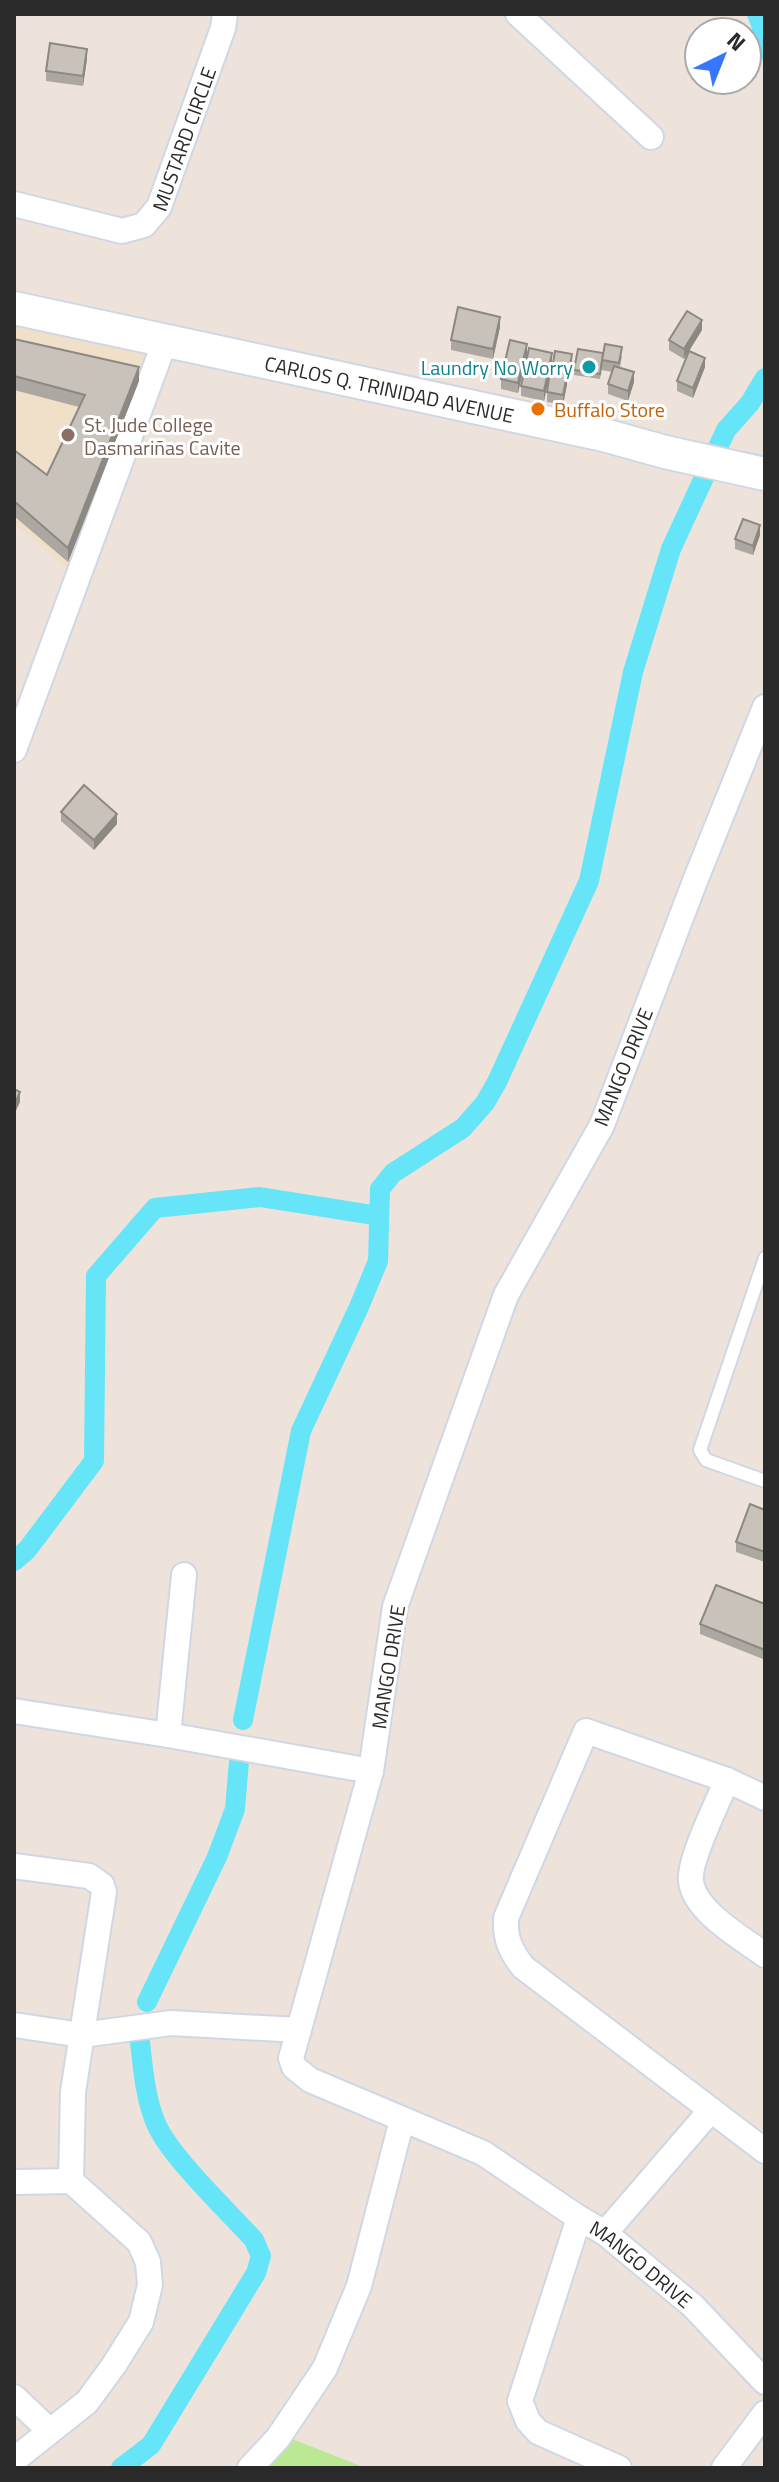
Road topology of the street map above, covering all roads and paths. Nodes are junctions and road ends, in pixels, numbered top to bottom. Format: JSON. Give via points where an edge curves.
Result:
{"nodes":[{"id":1,"x":225,"y":14,"type":"edge"},
{"id":2,"x":518,"y":14,"type":"edge"},
{"id":3,"x":651,"y":137,"type":"dead end"},
{"id":4,"x":14,"y":204,"type":"edge"},
{"id":5,"x":14,"y":308,"type":"edge"},
{"id":6,"x":165,"y":341,"type":"junction"},
{"id":7,"x":752,"y":471,"type":"edge"},
{"id":8,"x":765,"y":707,"type":"edge"},
{"id":9,"x":14,"y":750,"type":"edge"},
{"id":10,"x":765,"y":1258,"type":"edge"},
{"id":11,"x":765,"y":1481,"type":"edge"},
{"id":12,"x":184,"y":1575,"type":"dead end"},
{"id":13,"x":14,"y":1711,"type":"edge"},
{"id":14,"x":168,"y":1735,"type":"junction"},
{"id":15,"x":371,"y":1771,"type":"junction"},
{"id":16,"x":727,"y":1780,"type":"junction"},
{"id":17,"x":765,"y":1798,"type":"edge"},
{"id":18,"x":14,"y":1866,"type":"edge"},
{"id":19,"x":765,"y":1955,"type":"edge"},
{"id":20,"x":14,"y":2025,"type":"edge"},
{"id":21,"x":299,"y":2030,"type":"junction"},
{"id":22,"x":82,"y":2035,"type":"junction"},
{"id":23,"x":711,"y":2110,"type":"junction"},
{"id":24,"x":402,"y":2120,"type":"junction"},
{"id":25,"x":765,"y":2151,"type":"edge"},
{"id":26,"x":71,"y":2181,"type":"junction"},
{"id":27,"x":14,"y":2182,"type":"edge"},
{"id":28,"x":579,"y":2218,"type":"junction"},
{"id":29,"x":605,"y":2233,"type":"junction"},
{"id":30,"x":765,"y":2382,"type":"edge"},
{"id":31,"x":14,"y":2397,"type":"edge"},
{"id":32,"x":765,"y":2413,"type":"edge"},
{"id":33,"x":50,"y":2431,"type":"junction"},
{"id":34,"x":14,"y":2460,"type":"edge"},
{"id":35,"x":250,"y":2468,"type":"edge"},
{"id":36,"x":619,"y":2468,"type":"edge"},
{"id":37,"x":724,"y":2468,"type":"edge"}],
"edges":[{"from":1,"to":4,"type":"street","name":"MUSTARD CIRCLE","via":[[159,207],[144,225],[122,231]]},
{"from":2,"to":3,"type":"street"},
{"from":5,"to":6,"type":"main road","name":"CARLOS Q. TRINIDAD AVENUE"},
{"from":6,"to":7,"type":"main road","name":"CARLOS Q. TRINIDAD AVENUE"},
{"from":6,"to":9,"type":"street"},
{"from":8,"to":15,"type":"street","name":"MANGO DRIVE","via":[[602,1125],[506,1295],[395,1607]]},
{"from":10,"to":11,"type":"lane","via":[[700,1450],[706,1460]]},
{"from":12,"to":14,"type":"street"},
{"from":13,"to":14,"type":"street"},
{"from":14,"to":15,"type":"street"},
{"from":15,"to":21,"type":"street","name":"MANGO DRIVE"},
{"from":16,"to":17,"type":"street"},
{"from":16,"to":19,"type":"street","via":[[691,1881],[698,1900],[715,1919]]},
{"from":16,"to":23,"type":"street","via":[[586,1731],[506,1918],[505,1936],[523,1967]]},
{"from":18,"to":22,"type":"street","via":[[89,1876],[102,1885]]},
{"from":20,"to":22,"type":"street"},
{"from":21,"to":22,"type":"street","via":[[171,2023]]},
{"from":21,"to":24,"type":"street","name":"MANGO DRIVE","via":[[291,2058],[301,2074]]},
{"from":22,"to":26,"type":"street","via":[[73,2092]]},
{"from":23,"to":25,"type":"street"},
{"from":23,"to":29,"type":"street"},
{"from":24,"to":28,"type":"street","name":"MANGO DRIVE","via":[[483,2153]]},
{"from":24,"to":35,"type":"street","via":[[359,2286],[325,2368],[278,2438]]},
{"from":26,"to":27,"type":"street"},
{"from":26,"to":33,"type":"street","via":[[139,2242],[150,2285],[141,2322],[114,2365],[87,2402]]},
{"from":28,"to":29,"type":"street","name":"MANGO DRIVE"},
{"from":28,"to":36,"type":"street","via":[[520,2401],[538,2432]]},
{"from":29,"to":30,"type":"street","name":"MANGO DRIVE","via":[[693,2306]]},
{"from":31,"to":33,"type":"street"},
{"from":32,"to":37,"type":"street"},
{"from":33,"to":34,"type":"street"}]}
